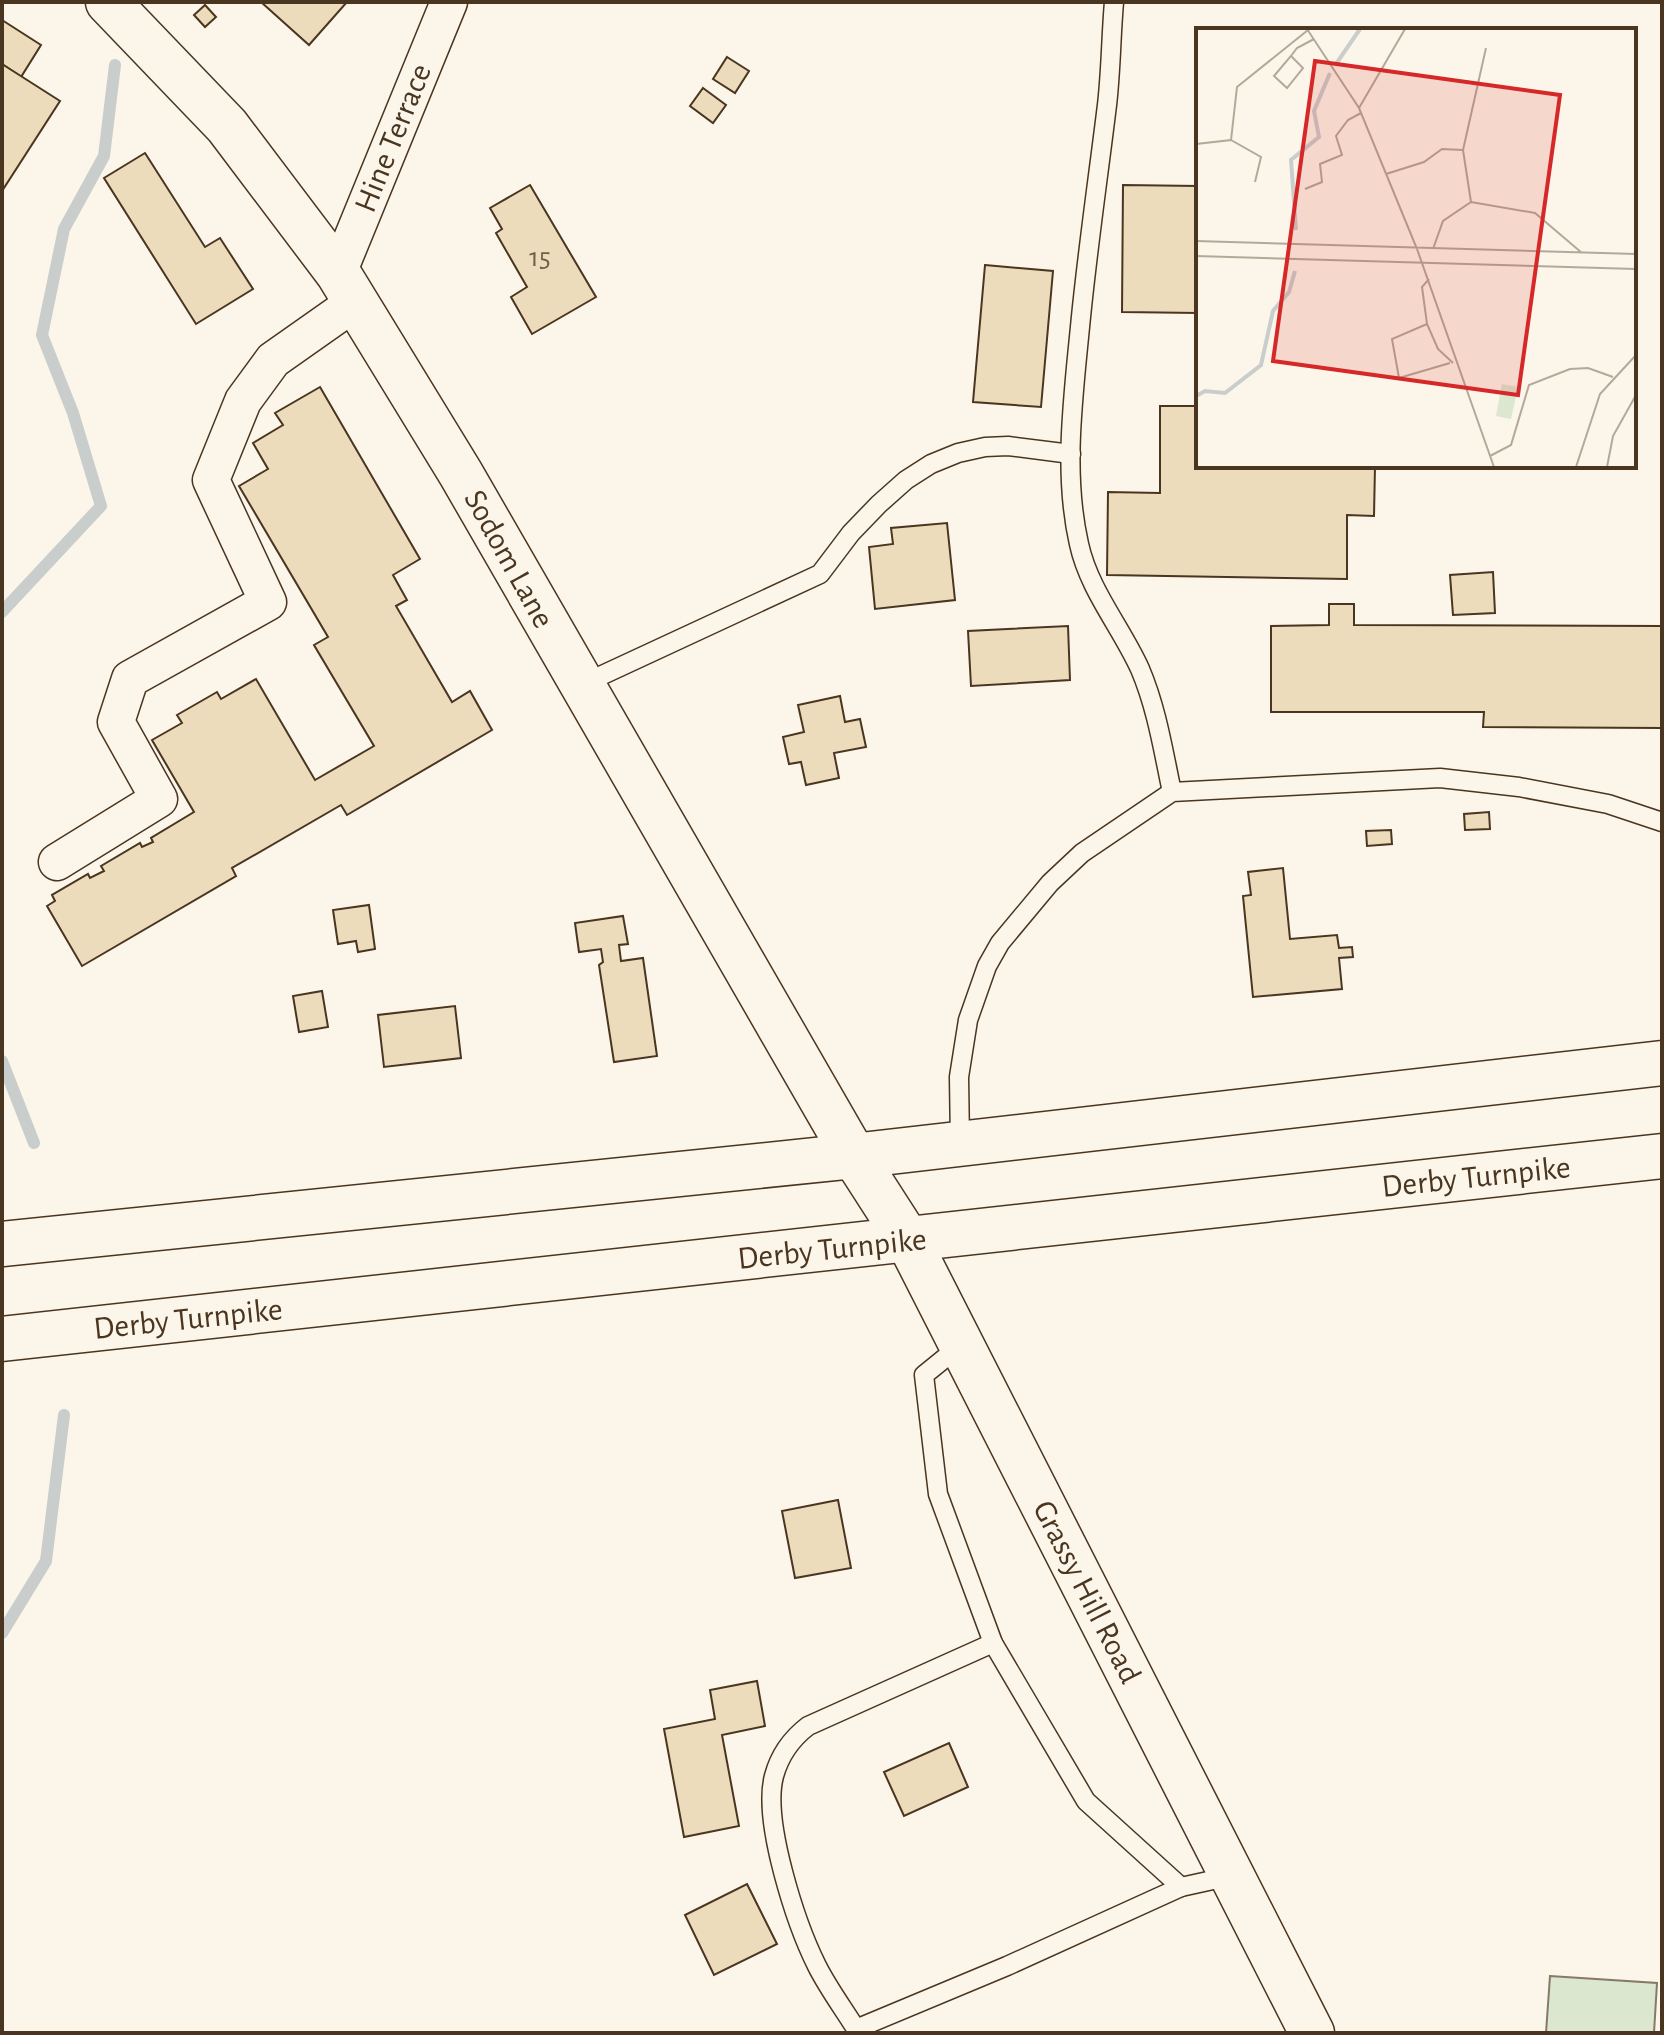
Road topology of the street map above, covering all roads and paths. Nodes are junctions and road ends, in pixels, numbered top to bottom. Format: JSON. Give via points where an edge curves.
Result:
{"nodes":[{"id":1,"x":108,"y":2,"type":"edge"},
{"id":2,"x":449,"y":2,"type":"edge"},
{"id":3,"x":1114,"y":2,"type":"edge"},
{"id":4,"x":346,"y":288,"type":"junction"},
{"id":5,"x":1071,"y":454,"type":"junction"},
{"id":6,"x":580,"y":685,"type":"junction"},
{"id":7,"x":1172,"y":792,"type":"junction"},
{"id":8,"x":1662,"y":822,"type":"edge"},
{"id":9,"x":57,"y":862,"type":"dead end"},
{"id":10,"x":1662,"y":1063,"type":"edge"},
{"id":11,"x":960,"y":1143,"type":"junction"},
{"id":12,"x":854,"y":1156,"type":"junction"},
{"id":13,"x":1662,"y":1156,"type":"edge"},
{"id":14,"x":908,"y":1240,"type":"junction"},
{"id":15,"x":2,"y":1244,"type":"edge"},
{"id":16,"x":2,"y":1339,"type":"edge"},
{"id":17,"x":961,"y":1345,"type":"junction"},
{"id":18,"x":993,"y":1643,"type":"junction"},
{"id":19,"x":1232,"y":1876,"type":"junction"},
{"id":20,"x":1181,"y":1887,"type":"junction"},
{"id":21,"x":1312,"y":2033,"type":"edge"}],
"edges":[{"from":1,"to":4,"type":"main road","name":"Sodom Lane","via":[[227,126]]},
{"from":2,"to":4,"type":"street","name":"Hine Terrace"},
{"from":3,"to":5,"type":"lane"},
{"from":4,"to":6,"type":"main road","name":"Sodom Lane","via":[[461,474]]},
{"from":4,"to":9,"type":"street","via":[[273,360],[243,401],[211,480],[268,602],[130,679],[116,722],[159,799]]},
{"from":5,"to":6,"type":"lane","via":[[985,447],[931,464],[879,504],[820,574]]},
{"from":5,"to":7,"type":"lane","via":[[1079,545],[1089,577],[1139,668],[1156,714]]},
{"from":6,"to":12,"type":"main road","name":"Sodom Lane"},
{"from":7,"to":8,"type":"lane","via":[[1440,778],[1608,804]]},
{"from":7,"to":11,"type":"lane","via":[[1082,853],[993,954],[976,992],[962,1052]]},
{"from":10,"to":11,"type":"main road"},
{"from":11,"to":12,"type":"main road"},
{"from":12,"to":14,"type":"main road","name":"Grassy Hill Road"},
{"from":12,"to":15,"type":"main road"},
{"from":13,"to":14,"type":"main road","name":"Derby Turnpike"},
{"from":14,"to":16,"type":"main road","name":"Derby Turnpike"},
{"from":14,"to":17,"type":"main road","name":"Grassy Hill Road"},
{"from":17,"to":18,"type":"lane","via":[[924,1375],[926,1402],[938,1494]]},
{"from":17,"to":19,"type":"main road","name":"Grassy Hill Road"},
{"from":18,"to":20,"type":"lane","via":[[1086,1801]]},
{"from":18,"to":20,"type":"lane","via":[[808,1726],[792,1739],[774,1776],[771,1799],[786,1889],[817,1967],[856,2029]]},
{"from":19,"to":20,"type":"lane"},
{"from":19,"to":21,"type":"main road","name":"Grassy Hill Road"}]}
